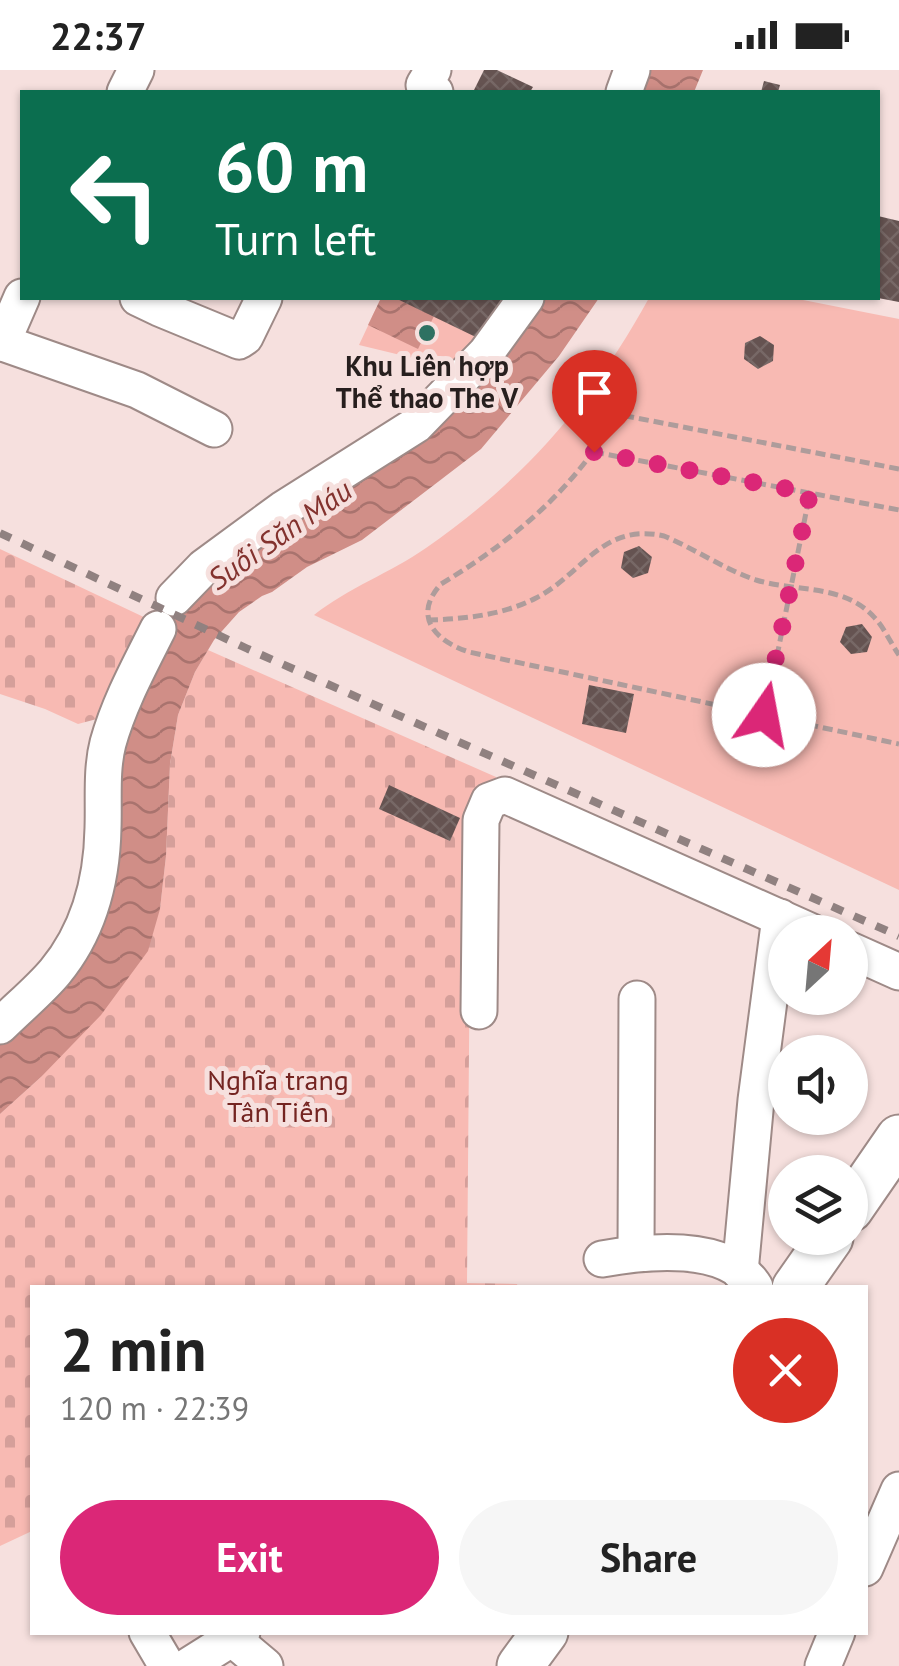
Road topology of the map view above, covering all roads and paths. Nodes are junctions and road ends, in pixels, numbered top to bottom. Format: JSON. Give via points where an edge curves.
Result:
{"nodes":[{"id":1,"x":433,"y":70,"type":"edge"},
{"id":2,"x":432,"y":90,"type":"edge"},
{"id":3,"x":21,"y":300,"type":"edge"},
{"id":4,"x":142,"y":300,"type":"edge"},
{"id":5,"x":263,"y":300,"type":"edge"},
{"id":6,"x":525,"y":300,"type":"edge"},
{"id":7,"x":1,"y":342,"type":"edge"},
{"id":8,"x":214,"y":429,"type":"dead end"},
{"id":9,"x":594,"y":452,"type":"junction"},
{"id":10,"x":899,"y":469,"type":"edge"},
{"id":11,"x":810,"y":493,"type":"junction"},
{"id":12,"x":899,"y":510,"type":"edge"},
{"id":13,"x":791,"y":588,"type":"junction"},
{"id":14,"x":174,"y":598,"type":"dead end"},
{"id":15,"x":428,"y":620,"type":"junction"},
{"id":16,"x":158,"y":629,"type":"dead end"},
{"id":17,"x":899,"y":655,"type":"edge"},
{"id":18,"x":764,"y":715,"type":"junction"},
{"id":19,"x":899,"y":744,"type":"edge"},
{"id":20,"x":776,"y":915,"type":"edge"},
{"id":21,"x":868,"y":958,"type":"edge"},
{"id":22,"x":899,"y":972,"type":"edge"},
{"id":23,"x":638,"y":999,"type":"dead end"},
{"id":24,"x":768,"y":1008,"type":"edge"},
{"id":25,"x":479,"y":1011,"type":"dead end"},
{"id":26,"x":0,"y":1026,"type":"edge"},
{"id":27,"x":899,"y":1138,"type":"edge"},
{"id":28,"x":872,"y":1191,"type":"edge"},
{"id":29,"x":818,"y":1255,"type":"edge"},
{"id":30,"x":747,"y":1280,"type":"edge"},
{"id":31,"x":797,"y":1285,"type":"edge"},
{"id":32,"x":899,"y":1490,"type":"edge"},
{"id":33,"x":868,"y":1561,"type":"edge"},
{"id":34,"x":148,"y":1635,"type":"edge"},
{"id":35,"x":543,"y":1635,"type":"edge"},
{"id":36,"x":836,"y":1635,"type":"edge"},
{"id":37,"x":238,"y":1636,"type":"edge"},
{"id":38,"x":167,"y":1666,"type":"edge"},
{"id":39,"x":188,"y":1666,"type":"edge"},
{"id":40,"x":265,"y":1666,"type":"edge"},
{"id":41,"x":520,"y":1666,"type":"edge"},
{"id":42,"x":823,"y":1666,"type":"edge"}],
"edges":[{"from":1,"to":2,"type":"street","via":[[424,85]]},
{"from":3,"to":7,"type":"street"},
{"from":4,"to":5,"type":"street","via":[[238,340]]},
{"from":6,"to":14,"type":"street","via":[[486,353],[416,425],[283,509],[204,567]]},
{"from":7,"to":8,"type":"street","via":[[137,390]]},
{"from":9,"to":10,"type":"path","via":[[616,414]]},
{"from":9,"to":11,"type":"path"},
{"from":9,"to":15,"type":"path","via":[[506,539],[440,584],[429,601]]},
{"from":11,"to":12,"type":"path"},
{"from":11,"to":13,"type":"path"},
{"from":13,"to":15,"type":"path","via":[[756,580],[664,536],[638,532],[600,548],[534,600],[489,614]]},
{"from":13,"to":17,"type":"path","via":[[839,595],[864,608]]},
{"from":13,"to":18,"type":"path"},
{"from":15,"to":18,"type":"path","via":[[438,637],[468,652]]},
{"from":16,"to":26,"type":"street","via":[[108,744],[101,856],[82,934],[53,975]]},
{"from":18,"to":19,"type":"path"},
{"from":20,"to":25,"type":"street","via":[[505,794],[489,801],[481,820]]},
{"from":21,"to":22,"type":"street"},
{"from":23,"to":30,"type":"street","via":[[619,1256],[702,1255]]},
{"from":24,"to":30,"type":"street"},
{"from":27,"to":28,"type":"main road"},
{"from":29,"to":31,"type":"main road"},
{"from":32,"to":33,"type":"street"},
{"from":34,"to":38,"type":"street"},
{"from":35,"to":41,"type":"main road"},
{"from":36,"to":42,"type":"street"},
{"from":37,"to":39,"type":"street"},
{"from":37,"to":40,"type":"street"}]}
